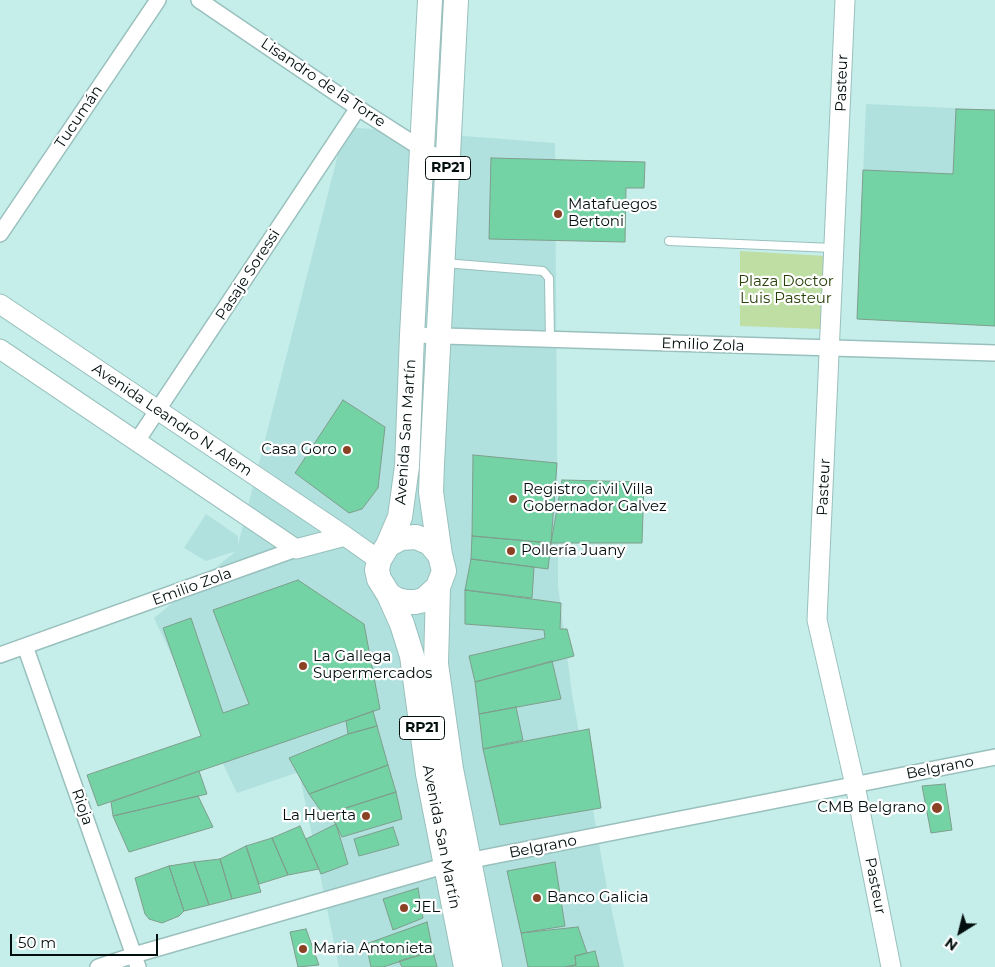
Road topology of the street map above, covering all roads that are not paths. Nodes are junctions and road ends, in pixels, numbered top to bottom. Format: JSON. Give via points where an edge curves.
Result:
{"nodes":[{"id":1,"x":158,"y":0,"type":"edge"},
{"id":2,"x":199,"y":0,"type":"edge"},
{"id":3,"x":430,"y":0,"type":"edge"},
{"id":4,"x":456,"y":0,"type":"edge"},
{"id":5,"x":846,"y":0,"type":"edge"},
{"id":6,"x":358,"y":108,"type":"junction"},
{"id":7,"x":422,"y":149,"type":"junction"},
{"id":8,"x":448,"y":162,"type":"junction"},
{"id":9,"x":0,"y":234,"type":"edge"},
{"id":10,"x":669,"y":242,"type":"dead end"},
{"id":11,"x":835,"y":248,"type":"junction"},
{"id":12,"x":443,"y":263,"type":"junction"},
{"id":13,"x":0,"y":304,"type":"edge"},
{"id":14,"x":412,"y":335,"type":"junction"},
{"id":15,"x":440,"y":335,"type":"junction"},
{"id":16,"x":550,"y":339,"type":"junction"},
{"id":17,"x":0,"y":349,"type":"edge"},
{"id":18,"x":830,"y":349,"type":"junction"},
{"id":19,"x":995,"y":353,"type":"edge"},
{"id":20,"x":158,"y":411,"type":"junction"},
{"id":21,"x":137,"y":441,"type":"junction"},
{"id":22,"x":345,"y":536,"type":"junction"},
{"id":23,"x":296,"y":549,"type":"junction"},
{"id":24,"x":383,"y":553,"type":"junction"},
{"id":25,"x":440,"y":554,"type":"junction"},
{"id":26,"x":438,"y":587,"type":"junction"},
{"id":27,"x":389,"y":595,"type":"junction"},
{"id":28,"x":25,"y":646,"type":"junction"},
{"id":29,"x":0,"y":655,"type":"edge"},
{"id":30,"x":995,"y":757,"type":"edge"},
{"id":31,"x":855,"y":785,"type":"junction"},
{"id":32,"x":470,"y":861,"type":"junction"},
{"id":33,"x":447,"y":865,"type":"junction"},
{"id":34,"x":136,"y":961,"type":"edge"},
{"id":35,"x":98,"y":967,"type":"edge"},
{"id":36,"x":466,"y":967,"type":"edge"},
{"id":37,"x":490,"y":967,"type":"edge"},
{"id":38,"x":892,"y":967,"type":"edge"}],
"edges":[{"from":1,"to":9,"type":"street","name":"Tucumán"},
{"from":2,"to":6,"type":"street","name":"Lisandro de la Torre"},
{"from":3,"to":7,"type":"main road","name":"Avenida San Martín","number":"RP21"},
{"from":4,"to":8,"type":"main road","name":"Avenida San Martín","number":"RP21"},
{"from":5,"to":11,"type":"street","name":"Pasteur"},
{"from":6,"to":7,"type":"street","name":"Lisandro de la Torre"},
{"from":6,"to":20,"type":"street","name":"Pasaje Soressi"},
{"from":7,"to":8,"type":"street","name":"Lisandro de la Torre"},
{"from":7,"to":14,"type":"main road","name":"Avenida San Martín","number":"RP21"},
{"from":8,"to":12,"type":"main road","name":"Avenida San Martín","number":"RP21"},
{"from":10,"to":11,"type":"lane"},
{"from":11,"to":18,"type":"street","name":"Pasteur"},
{"from":12,"to":15,"type":"main road","name":"Avenida San Martín","number":"RP21"},
{"from":12,"to":16,"type":"lane","via":[[543,271],[549,278]]},
{"from":13,"to":20,"type":"street","name":"Avenida Leandro N. Alem"},
{"from":14,"to":15,"type":"street","name":"Emilio Zola"},
{"from":14,"to":24,"type":"main road","name":"Avenida San Martín","number":"RP21","via":[[407,466],[400,517]]},
{"from":15,"to":16,"type":"street","name":"Emilio Zola"},
{"from":15,"to":25,"type":"main road","name":"Avenida San Martín","number":"RP21","via":[[431,492]]},
{"from":16,"to":18,"type":"street","name":"Emilio Zola"},
{"from":17,"to":21,"type":"street"},
{"from":18,"to":19,"type":"street","name":"Emilio Zola"},
{"from":18,"to":31,"type":"street","name":"Pasteur","via":[[817,620]]},
{"from":20,"to":21,"type":"street","name":"Pasaje Soressi"},
{"from":20,"to":22,"type":"street","name":"Avenida Leandro N. Alem"},
{"from":21,"to":23,"type":"street"},
{"from":22,"to":23,"type":"street","name":"Emilio Zola"},
{"from":22,"to":24,"type":"street"},
{"from":23,"to":28,"type":"street","name":"Emilio Zola"},
{"from":24,"to":25,"type":"main road","via":[[401,538],[416,537],[430,543]]},
{"from":24,"to":27,"type":"main road","name":"Avenida San Martín","number":"RP21","via":[[377,570]]},
{"from":25,"to":26,"type":"main road","name":"Avenida San Martín","number":"RP21","via":[[444,571]]},
{"from":26,"to":27,"type":"main road","via":[[424,600],[415,602],[397,600]]},
{"from":26,"to":32,"type":"main road","name":"Avenida San Martín","number":"RP21","via":[[436,664],[451,769]]},
{"from":27,"to":33,"type":"main road","name":"Avenida San Martín","number":"RP21","via":[[412,656],[428,774]]},
{"from":28,"to":29,"type":"street","name":"Emilio Zola"},
{"from":28,"to":34,"type":"street","name":"Rioja"},
{"from":30,"to":31,"type":"street","name":"Belgrano"},
{"from":31,"to":32,"type":"street","name":"Belgrano"},
{"from":31,"to":38,"type":"street","name":"Pasteur"},
{"from":32,"to":33,"type":"street","name":"Belgrano"},
{"from":32,"to":37,"type":"main road","name":"Avenida San Martín","number":"RP21"},
{"from":33,"to":34,"type":"street","name":"Belgrano"},
{"from":33,"to":36,"type":"main road","name":"Avenida San Martín","number":"RP21"},
{"from":34,"to":35,"type":"street","name":"Belgrano"}]}
